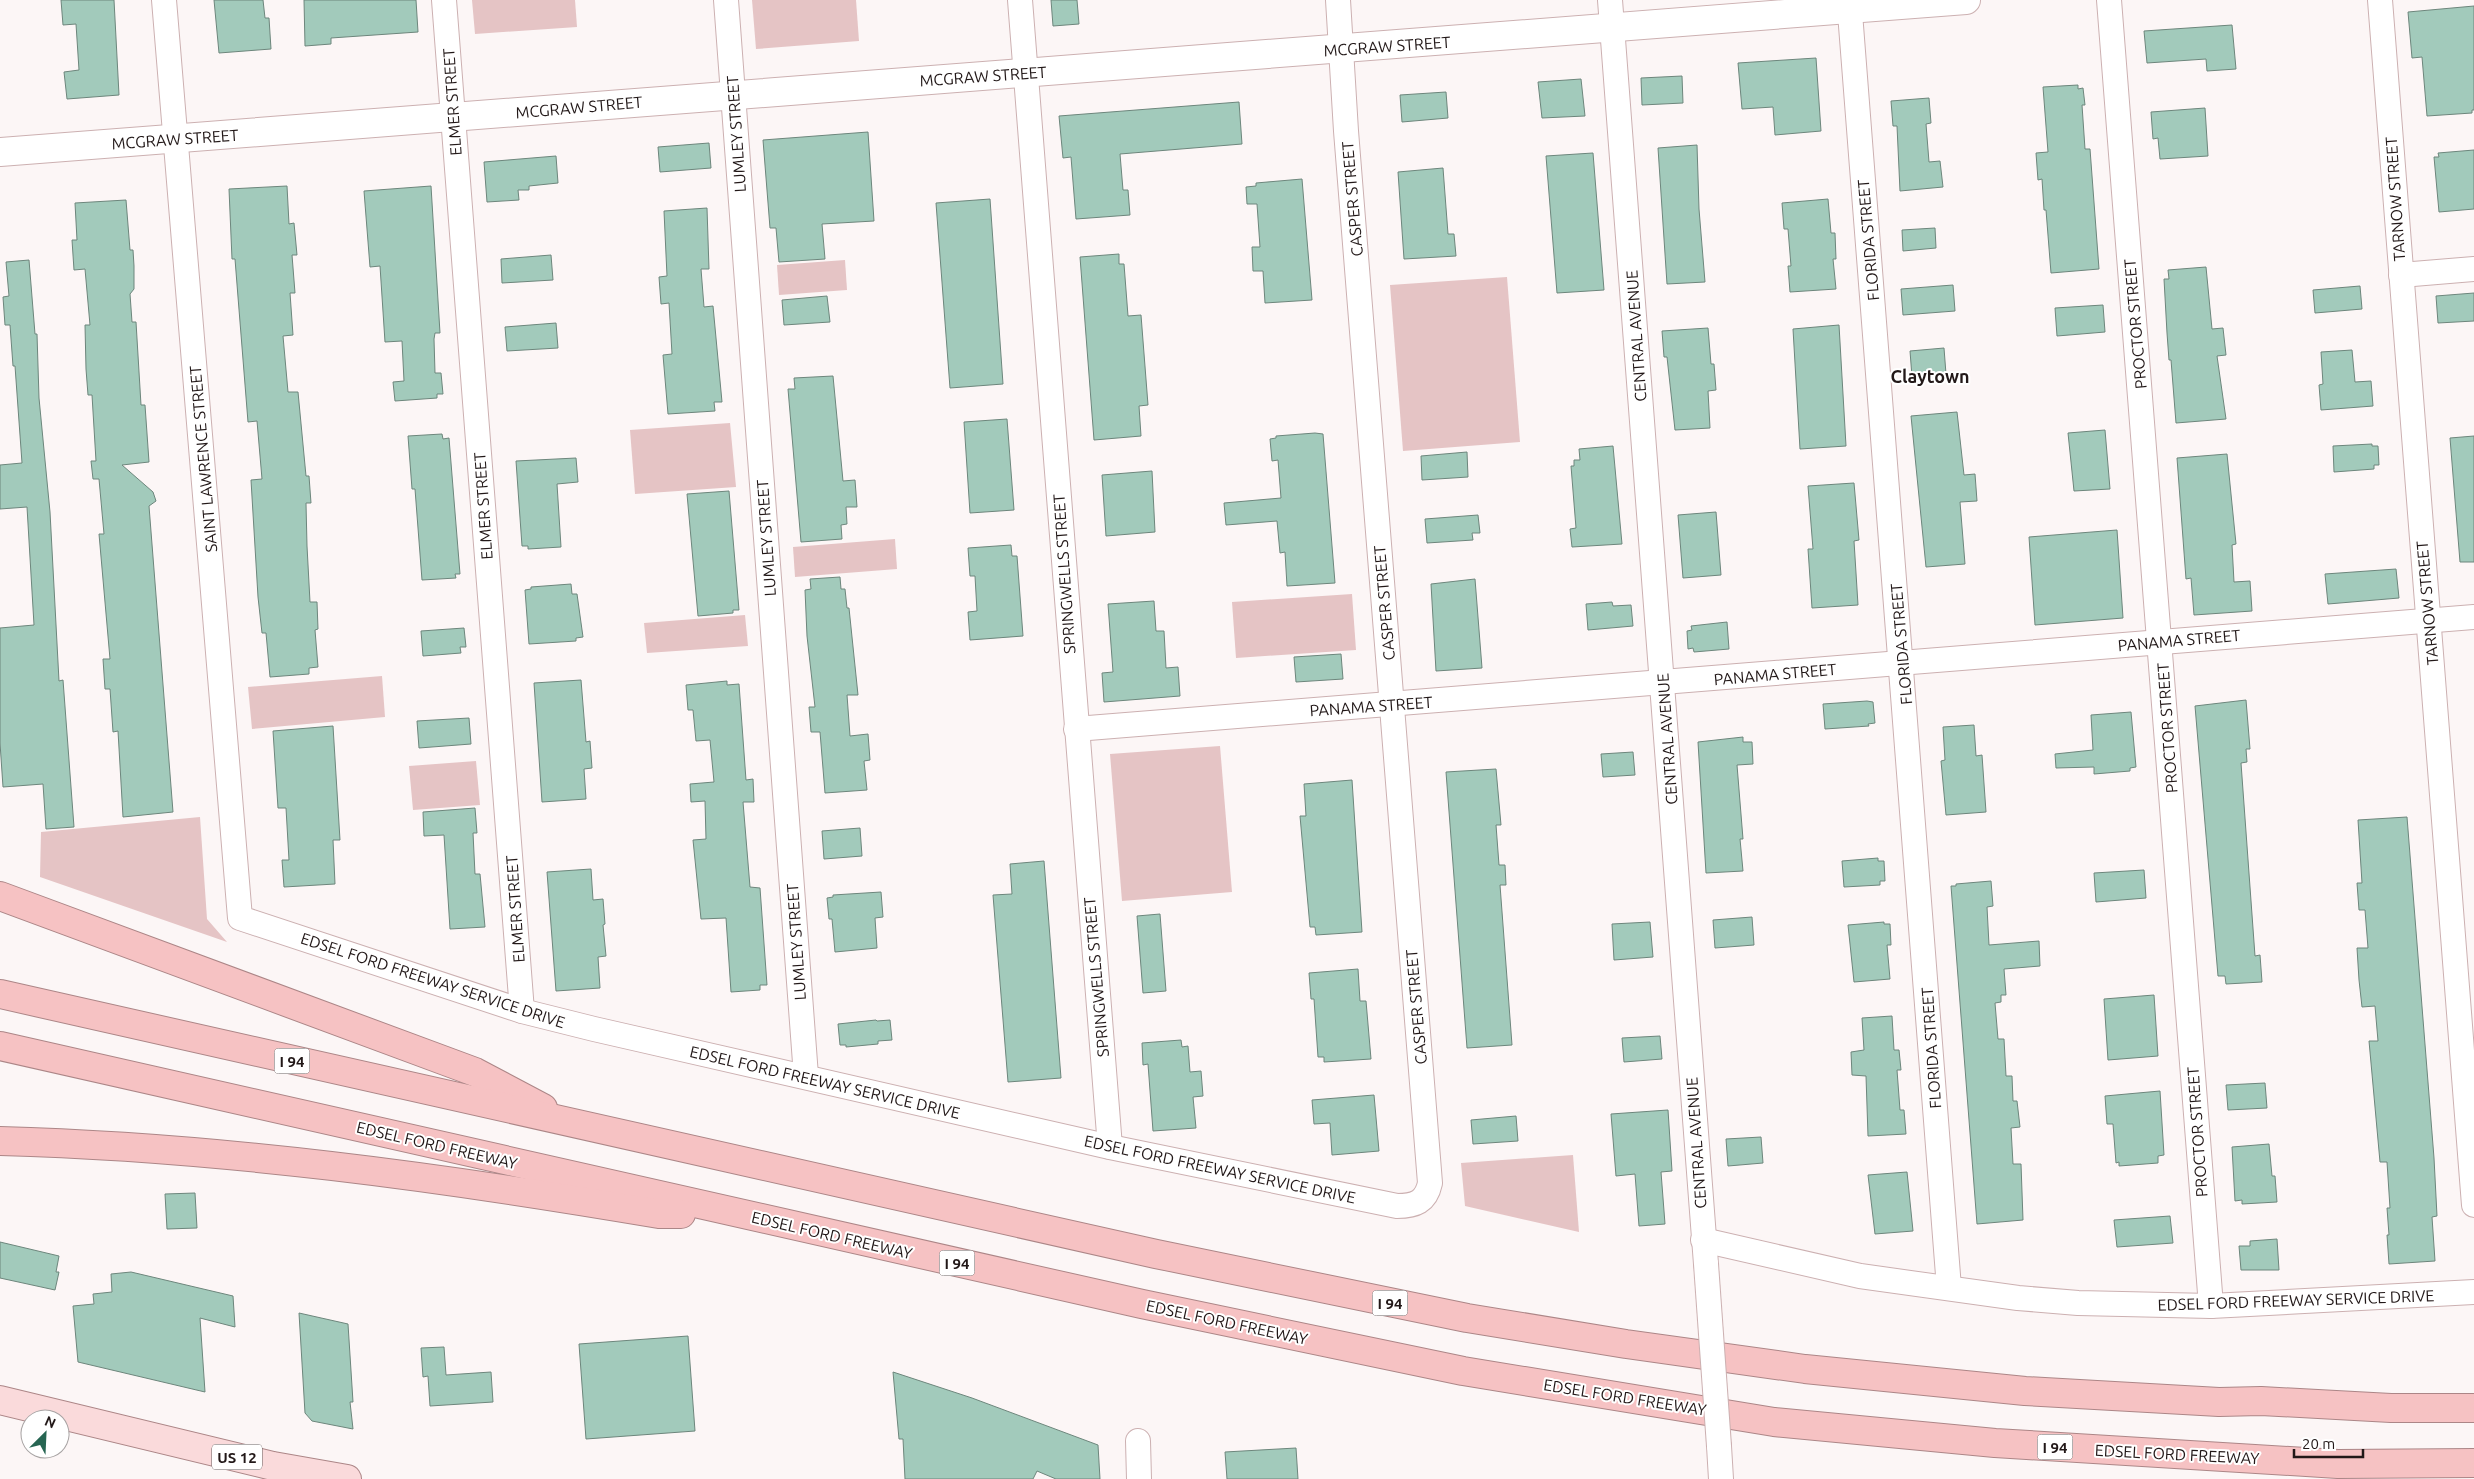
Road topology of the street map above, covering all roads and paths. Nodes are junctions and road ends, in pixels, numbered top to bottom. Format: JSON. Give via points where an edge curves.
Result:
{"nodes":[{"id":1,"x":164,"y":0,"type":"edge"},
{"id":2,"x":444,"y":0,"type":"edge"},
{"id":3,"x":726,"y":0,"type":"edge"},
{"id":4,"x":1020,"y":0,"type":"edge"},
{"id":5,"x":1338,"y":0,"type":"edge"},
{"id":6,"x":1610,"y":0,"type":"edge"},
{"id":7,"x":1966,"y":0,"type":"edge"},
{"id":8,"x":2109,"y":0,"type":"edge"},
{"id":9,"x":2380,"y":0,"type":"edge"},
{"id":10,"x":1850,"y":5,"type":"edge"},
{"id":11,"x":1612,"y":28,"type":"junction"},
{"id":12,"x":1341,"y":49,"type":"junction"},
{"id":13,"x":1025,"y":73,"type":"junction"},
{"id":14,"x":733,"y":96,"type":"junction"},
{"id":15,"x":453,"y":117,"type":"junction"},
{"id":16,"x":176,"y":139,"type":"junction"},
{"id":17,"x":0,"y":152,"type":"edge"},
{"id":18,"x":2474,"y":269,"type":"edge"},
{"id":19,"x":2401,"y":275,"type":"junction"},
{"id":20,"x":2474,"y":617,"type":"edge"},
{"id":21,"x":2428,"y":621,"type":"junction"},
{"id":22,"x":2160,"y":642,"type":"junction"},
{"id":23,"x":1902,"y":663,"type":"junction"},
{"id":24,"x":1663,"y":683,"type":"junction"},
{"id":25,"x":1392,"y":704,"type":"junction"},
{"id":26,"x":1076,"y":729,"type":"junction"},
{"id":27,"x":0,"y":896,"type":"edge"},
{"id":28,"x":240,"y":918,"type":"joint"},
{"id":29,"x":0,"y":994,"type":"edge"},
{"id":30,"x":522,"y":1011,"type":"junction"},
{"id":31,"x":0,"y":1046,"type":"edge"},
{"id":32,"x":806,"y":1076,"type":"junction"},
{"id":33,"x":578,"y":1126,"type":"junction"},
{"id":34,"x":0,"y":1141,"type":"edge"},
{"id":35,"x":1110,"y":1147,"type":"junction"},
{"id":36,"x":1419,"y":1203,"type":"joint"},
{"id":37,"x":2474,"y":1205,"type":"edge"},
{"id":38,"x":736,"y":1213,"type":"junction"},
{"id":39,"x":1703,"y":1240,"type":"junction"},
{"id":40,"x":1949,"y":1288,"type":"junction"},
{"id":41,"x":2474,"y":1292,"type":"edge"},
{"id":42,"x":2210,"y":1306,"type":"junction"},
{"id":43,"x":0,"y":1400,"type":"edge"},
{"id":44,"x":2474,"y":1408,"type":"edge"},
{"id":45,"x":1138,"y":1441,"type":"dead end"},
{"id":46,"x":2474,"y":1463,"type":"edge"},
{"id":47,"x":347,"y":1479,"type":"edge"},
{"id":48,"x":1139,"y":1479,"type":"edge"},
{"id":49,"x":1721,"y":1479,"type":"edge"}],
"edges":[{"from":1,"to":16,"type":"street","name":"SAINT LAWRENCE STREET"},
{"from":2,"to":15,"type":"street","name":"ELMER STREET"},
{"from":3,"to":14,"type":"street","name":"LUMLEY STREET"},
{"from":4,"to":13,"type":"street","name":"SPRINGWELLS STREET"},
{"from":5,"to":12,"type":"street","name":"CASPER STREET"},
{"from":6,"to":11,"type":"street","name":"CENTRAL AVENUE"},
{"from":7,"to":10,"type":"street","name":"MCGRAW STREET"},
{"from":8,"to":22,"type":"street","name":"PROCTOR STREET"},
{"from":9,"to":19,"type":"street","name":"TARNOW STREET"},
{"from":10,"to":11,"type":"street","name":"MCGRAW STREET"},
{"from":10,"to":23,"type":"street","name":"FLORIDA STREET"},
{"from":11,"to":12,"type":"street","name":"MCGRAW STREET"},
{"from":11,"to":24,"type":"street","name":"CENTRAL AVENUE"},
{"from":12,"to":13,"type":"street","name":"MCGRAW STREET"},
{"from":12,"to":25,"type":"street","name":"CASPER STREET"},
{"from":13,"to":14,"type":"street","name":"MCGRAW STREET"},
{"from":13,"to":26,"type":"street","name":"SPRINGWELLS STREET"},
{"from":14,"to":15,"type":"street","name":"MCGRAW STREET"},
{"from":14,"to":32,"type":"street","name":"LUMLEY STREET"},
{"from":15,"to":16,"type":"street","name":"MCGRAW STREET"},
{"from":15,"to":30,"type":"street","name":"ELMER STREET"},
{"from":16,"to":17,"type":"street","name":"MCGRAW STREET"},
{"from":16,"to":28,"type":"street","name":"SAINT LAWRENCE STREET"},
{"from":18,"to":19,"type":"street"},
{"from":19,"to":21,"type":"street","name":"TARNOW STREET"},
{"from":20,"to":21,"type":"street","name":"PANAMA STREET"},
{"from":21,"to":22,"type":"street","name":"PANAMA STREET"},
{"from":21,"to":37,"type":"street","name":"TARNOW STREET"},
{"from":22,"to":23,"type":"street","name":"PANAMA STREET"},
{"from":22,"to":42,"type":"street","name":"PROCTOR STREET"},
{"from":23,"to":24,"type":"street","name":"PANAMA STREET"},
{"from":23,"to":40,"type":"street","name":"FLORIDA STREET"},
{"from":24,"to":25,"type":"street","name":"PANAMA STREET"},
{"from":24,"to":39,"type":"street","name":"CENTRAL AVENUE"},
{"from":25,"to":26,"type":"street","name":"PANAMA STREET"},
{"from":25,"to":36,"type":"street","name":"CASPER STREET","via":[[1430,1183],[1428,1192]]},
{"from":26,"to":35,"type":"street","name":"SPRINGWELLS STREET"},
{"from":27,"to":33,"type":"highway","via":[[474,1072]]},
{"from":28,"to":30,"type":"street","name":"EDSEL FORD FREEWAY SERVICE DRIVE"},
{"from":29,"to":33,"type":"highway","number":"I 94"},
{"from":30,"to":32,"type":"street","name":"EDSEL FORD FREEWAY SERVICE DRIVE"},
{"from":31,"to":38,"type":"highway","name":"EDSEL FORD FREEWAY","number":"I 94"},
{"from":32,"to":35,"type":"street","name":"EDSEL FORD FREEWAY SERVICE DRIVE"},
{"from":33,"to":44,"type":"highway","number":"I 94","via":[[1360,1298],[1626,1344],[1805,1369],[2026,1391],[2219,1402]]},
{"from":34,"to":38,"type":"highway","via":[[202,1152],[431,1178],[659,1214]]},
{"from":35,"to":36,"type":"street","name":"EDSEL FORD FREEWAY SERVICE DRIVE","via":[[1397,1206]]},
{"from":38,"to":46,"type":"highway","name":"EDSEL FORD FREEWAY","number":"I 94","via":[[1356,1350],[1774,1422],[1995,1443],[2318,1463]]},
{"from":39,"to":40,"type":"street","name":"EDSEL FORD FREEWAY SERVICE DRIVE","via":[[1860,1276]]},
{"from":39,"to":49,"type":"street","name":"CENTRAL AVENUE","bridge":true},
{"from":40,"to":42,"type":"street","name":"EDSEL FORD FREEWAY SERVICE DRIVE","via":[[2078,1303]]},
{"from":41,"to":42,"type":"street","name":"EDSEL FORD FREEWAY SERVICE DRIVE"},
{"from":43,"to":47,"type":"main road","number":"US 12","via":[[273,1466]]},
{"from":45,"to":48,"type":"street"}]}
